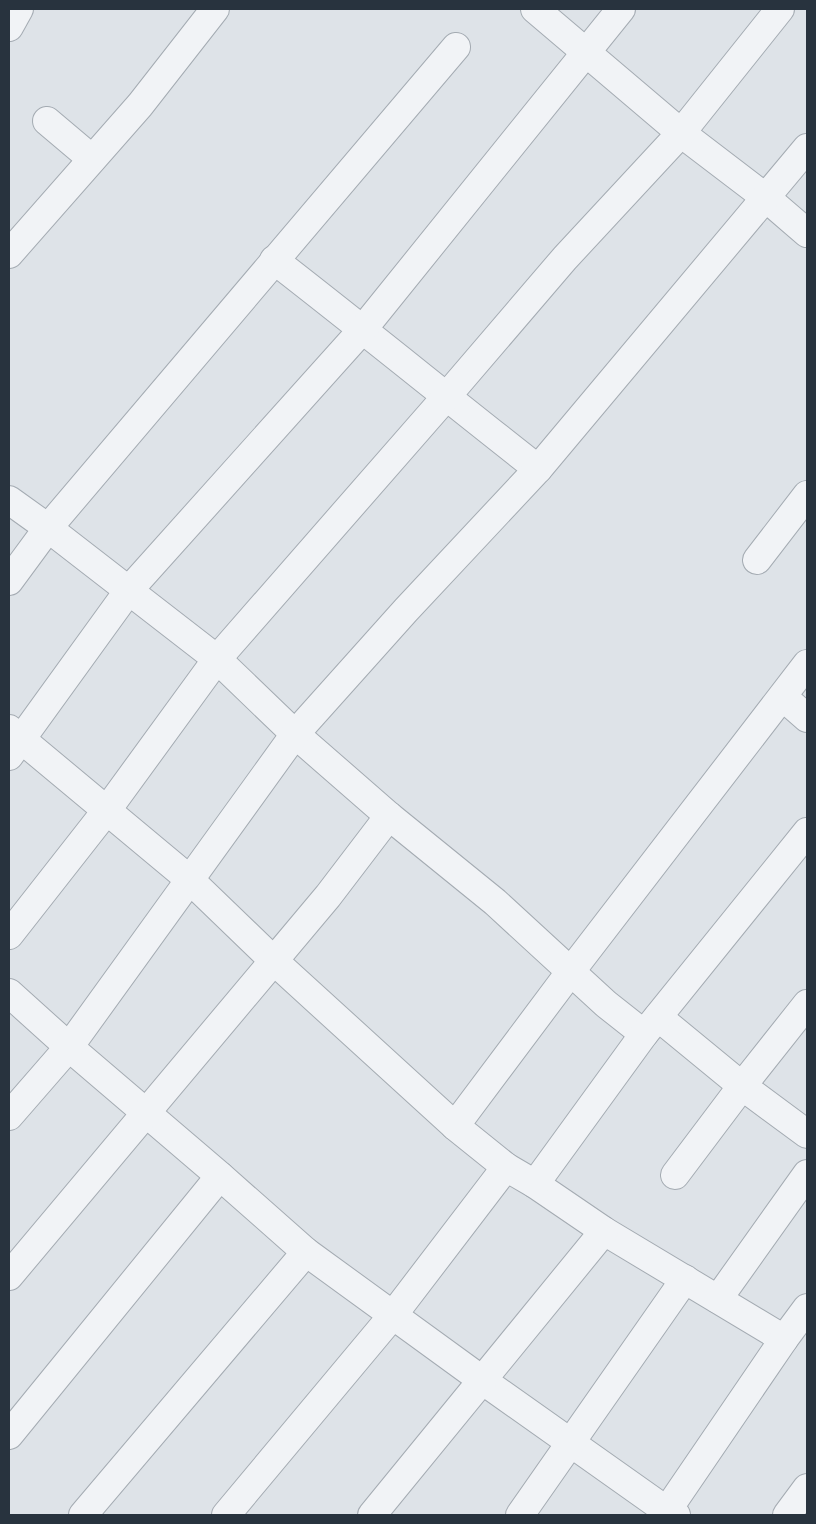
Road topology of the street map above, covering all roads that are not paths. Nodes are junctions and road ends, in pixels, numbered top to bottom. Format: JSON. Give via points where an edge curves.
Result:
{"nodes":[{"id":1,"x":19,"y":9,"type":"edge"},
{"id":2,"x":215,"y":9,"type":"edge"},
{"id":3,"x":535,"y":9,"type":"edge"},
{"id":4,"x":621,"y":9,"type":"edge"},
{"id":5,"x":780,"y":9,"type":"edge"},
{"id":6,"x":9,"y":27,"type":"edge"},
{"id":7,"x":456,"y":48,"type":"dead end"},
{"id":8,"x":585,"y":52,"type":"junction"},
{"id":9,"x":47,"y":121,"type":"dead end"},
{"id":10,"x":681,"y":133,"type":"junction"},
{"id":11,"x":807,"y":148,"type":"edge"},
{"id":12,"x":92,"y":159,"type":"junction"},
{"id":13,"x":765,"y":197,"type":"junction"},
{"id":14,"x":807,"y":233,"type":"edge"},
{"id":15,"x":9,"y":254,"type":"edge"},
{"id":16,"x":274,"y":260,"type":"junction"},
{"id":17,"x":363,"y":329,"type":"junction"},
{"id":18,"x":446,"y":397,"type":"junction"},
{"id":19,"x":538,"y":469,"type":"junction"},
{"id":20,"x":807,"y":495,"type":"edge"},
{"id":21,"x":9,"y":500,"type":"edge"},
{"id":22,"x":48,"y":528,"type":"junction"},
{"id":23,"x":757,"y":560,"type":"dead end"},
{"id":24,"x":9,"y":581,"type":"edge"},
{"id":25,"x":129,"y":590,"type":"junction"},
{"id":26,"x":217,"y":659,"type":"junction"},
{"id":27,"x":807,"y":664,"type":"edge"},
{"id":28,"x":783,"y":697,"type":"junction"},
{"id":29,"x":807,"y":718,"type":"edge"},
{"id":30,"x":295,"y":734,"type":"junction"},
{"id":31,"x":13,"y":742,"type":"edge"},
{"id":32,"x":107,"y":810,"type":"junction"},
{"id":33,"x":388,"y":816,"type":"junction"},
{"id":34,"x":807,"y":832,"type":"edge"},
{"id":35,"x":189,"y":879,"type":"junction"},
{"id":36,"x":9,"y":934,"type":"edge"},
{"id":37,"x":273,"y":960,"type":"junction"},
{"id":38,"x":572,"y":971,"type":"junction"},
{"id":39,"x":9,"y":993,"type":"edge"},
{"id":40,"x":807,"y":1004,"type":"edge"},
{"id":41,"x":650,"y":1026,"type":"junction"},
{"id":42,"x":69,"y":1047,"type":"junction"},
{"id":43,"x":742,"y":1086,"type":"junction"},
{"id":44,"x":146,"y":1113,"type":"junction"},
{"id":45,"x":9,"y":1116,"type":"edge"},
{"id":46,"x":455,"y":1126,"type":"junction"},
{"id":47,"x":807,"y":1134,"type":"edge"},
{"id":48,"x":506,"y":1167,"type":"junction"},
{"id":49,"x":807,"y":1174,"type":"edge"},
{"id":50,"x":675,"y":1175,"type":"dead end"},
{"id":51,"x":220,"y":1176,"type":"junction"},
{"id":52,"x":535,"y":1184,"type":"junction"},
{"id":53,"x":604,"y":1231,"type":"junction"},
{"id":54,"x":306,"y":1252,"type":"junction"},
{"id":55,"x":9,"y":1276,"type":"edge"},
{"id":56,"x":685,"y":1279,"type":"junction"},
{"id":57,"x":718,"y":1299,"type":"junction"},
{"id":58,"x":807,"y":1308,"type":"edge"},
{"id":59,"x":393,"y":1315,"type":"junction"},
{"id":60,"x":784,"y":1339,"type":"junction"},
{"id":61,"x":482,"y":1380,"type":"junction"},
{"id":62,"x":9,"y":1435,"type":"edge"},
{"id":63,"x":571,"y":1443,"type":"junction"},
{"id":64,"x":807,"y":1488,"type":"edge"},
{"id":65,"x":669,"y":1514,"type":"edge"},
{"id":66,"x":83,"y":1515,"type":"edge"},
{"id":67,"x":226,"y":1515,"type":"edge"},
{"id":68,"x":372,"y":1515,"type":"edge"},
{"id":69,"x":520,"y":1515,"type":"edge"},
{"id":70,"x":787,"y":1515,"type":"edge"}],
"edges":[{"from":1,"to":6,"type":"street"},
{"from":2,"to":12,"type":"street","via":[[140,106]]},
{"from":3,"to":8,"type":"street"},
{"from":4,"to":8,"type":"street"},
{"from":5,"to":10,"type":"street"},
{"from":7,"to":16,"type":"street"},
{"from":8,"to":10,"type":"street"},
{"from":8,"to":17,"type":"street"},
{"from":9,"to":12,"type":"street"},
{"from":10,"to":13,"type":"street"},
{"from":10,"to":18,"type":"street","via":[[565,258]]},
{"from":11,"to":13,"type":"street"},
{"from":12,"to":15,"type":"street"},
{"from":13,"to":14,"type":"street"},
{"from":13,"to":19,"type":"street"},
{"from":16,"to":17,"type":"street"},
{"from":16,"to":22,"type":"street"},
{"from":17,"to":18,"type":"street"},
{"from":17,"to":25,"type":"street"},
{"from":18,"to":19,"type":"street"},
{"from":18,"to":26,"type":"street"},
{"from":19,"to":30,"type":"street"},
{"from":20,"to":23,"type":"street"},
{"from":21,"to":22,"type":"street"},
{"from":22,"to":24,"type":"street"},
{"from":22,"to":25,"type":"street"},
{"from":25,"to":26,"type":"street"},
{"from":25,"to":31,"type":"street"},
{"from":26,"to":30,"type":"street"},
{"from":26,"to":32,"type":"street"},
{"from":27,"to":28,"type":"street"},
{"from":28,"to":29,"type":"street"},
{"from":28,"to":38,"type":"street"},
{"from":30,"to":33,"type":"street"},
{"from":30,"to":35,"type":"street"},
{"from":31,"to":32,"type":"street"},
{"from":32,"to":35,"type":"street"},
{"from":32,"to":36,"type":"street"},
{"from":33,"to":37,"type":"street","via":[[328,896]]},
{"from":33,"to":38,"type":"street","via":[[495,902]]},
{"from":34,"to":41,"type":"street"},
{"from":35,"to":37,"type":"street"},
{"from":35,"to":42,"type":"street"},
{"from":37,"to":44,"type":"street"},
{"from":37,"to":46,"type":"street"},
{"from":38,"to":41,"type":"street","via":[[606,1004]]},
{"from":38,"to":46,"type":"street"},
{"from":39,"to":42,"type":"street"},
{"from":40,"to":43,"type":"street"},
{"from":41,"to":43,"type":"street"},
{"from":41,"to":52,"type":"street"},
{"from":42,"to":44,"type":"street"},
{"from":42,"to":45,"type":"street"},
{"from":43,"to":47,"type":"street"},
{"from":43,"to":50,"type":"street"},
{"from":44,"to":51,"type":"street"},
{"from":44,"to":55,"type":"street"},
{"from":46,"to":48,"type":"street"},
{"from":48,"to":52,"type":"street"},
{"from":48,"to":59,"type":"street"},
{"from":49,"to":57,"type":"street"},
{"from":51,"to":54,"type":"street"},
{"from":51,"to":62,"type":"street"},
{"from":52,"to":53,"type":"street"},
{"from":53,"to":56,"type":"street"},
{"from":53,"to":61,"type":"street"},
{"from":54,"to":59,"type":"street"},
{"from":54,"to":66,"type":"street"},
{"from":56,"to":57,"type":"street"},
{"from":56,"to":63,"type":"street"},
{"from":57,"to":60,"type":"street"},
{"from":58,"to":60,"type":"street"},
{"from":59,"to":61,"type":"street"},
{"from":59,"to":67,"type":"street"},
{"from":60,"to":65,"type":"street"},
{"from":61,"to":63,"type":"street"},
{"from":61,"to":68,"type":"street"},
{"from":63,"to":65,"type":"street"},
{"from":63,"to":69,"type":"street"},
{"from":64,"to":70,"type":"street"}]}
